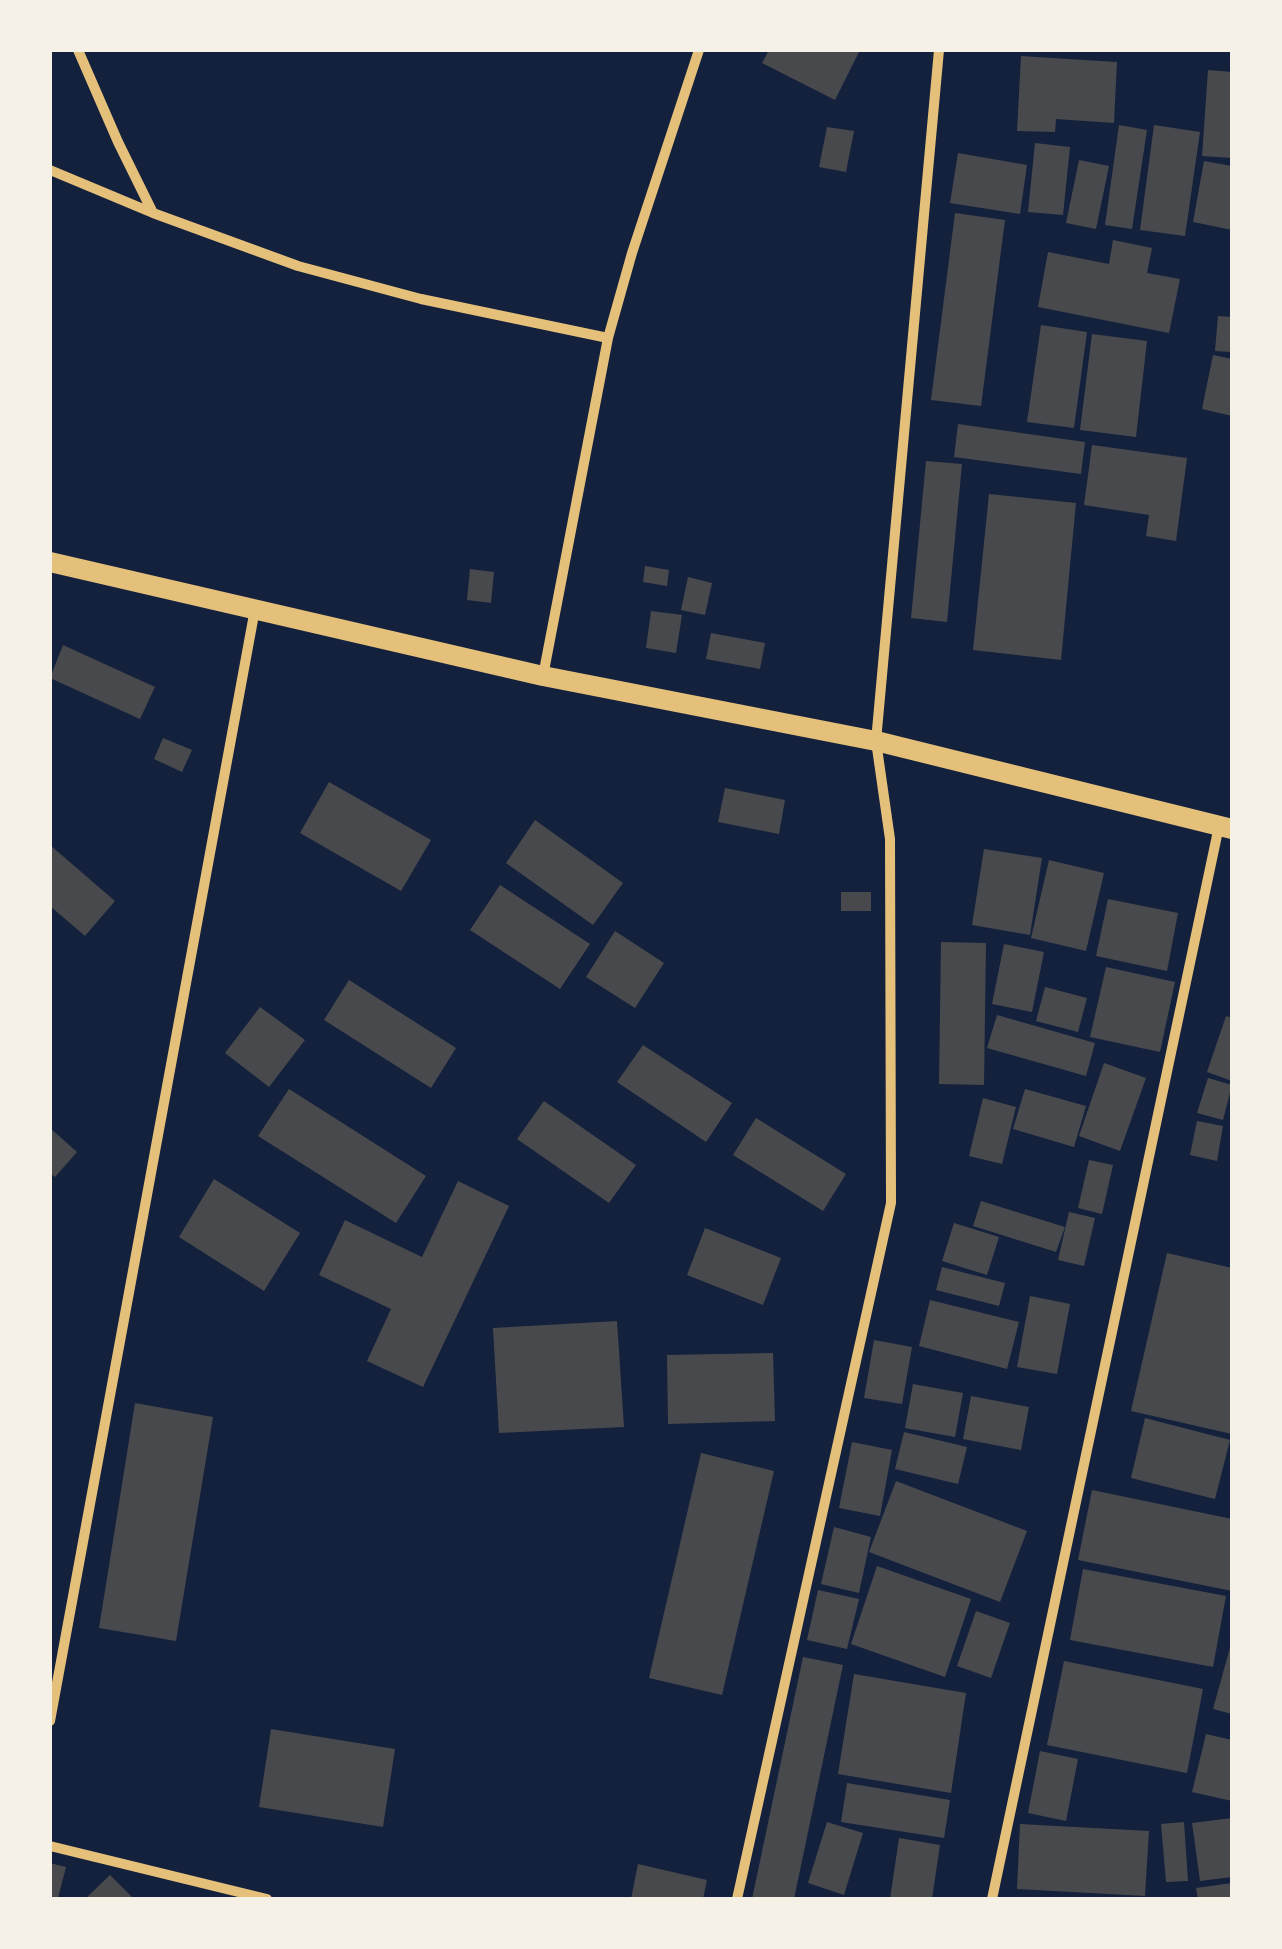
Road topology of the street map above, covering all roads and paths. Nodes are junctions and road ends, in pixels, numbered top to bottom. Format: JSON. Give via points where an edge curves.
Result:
{"nodes":[{"id":1,"x":78,"y":50,"type":"edge"},
{"id":2,"x":699,"y":50,"type":"edge"},
{"id":3,"x":939,"y":50,"type":"edge"},
{"id":4,"x":50,"y":170,"type":"edge"},
{"id":5,"x":153,"y":213,"type":"junction"},
{"id":6,"x":608,"y":338,"type":"junction"},
{"id":7,"x":50,"y":562,"type":"edge"},
{"id":8,"x":255,"y":608,"type":"junction"},
{"id":9,"x":544,"y":676,"type":"junction"},
{"id":10,"x":876,"y":741,"type":"junction"},
{"id":11,"x":1226,"y":827,"type":"edge"},
{"id":12,"x":50,"y":1721,"type":"edge"},
{"id":13,"x":50,"y":1846,"type":"edge"},
{"id":14,"x":268,"y":1899,"type":"edge"},
{"id":15,"x":737,"y":1899,"type":"edge"},
{"id":16,"x":992,"y":1899,"type":"edge"}],
"edges":[{"from":1,"to":5,"type":"street"},
{"from":2,"to":6,"type":"street"},
{"from":3,"to":10,"type":"street"},
{"from":4,"to":5,"type":"street"},
{"from":5,"to":6,"type":"street","via":[[298,266]]},
{"from":6,"to":9,"type":"street"},
{"from":7,"to":8,"type":"main road"},
{"from":8,"to":9,"type":"main road"},
{"from":8,"to":12,"type":"street"},
{"from":9,"to":10,"type":"main road"},
{"from":10,"to":11,"type":"main road"},
{"from":10,"to":15,"type":"street","via":[[890,839],[891,1203]]},
{"from":11,"to":16,"type":"street"},
{"from":13,"to":14,"type":"street"}]}
